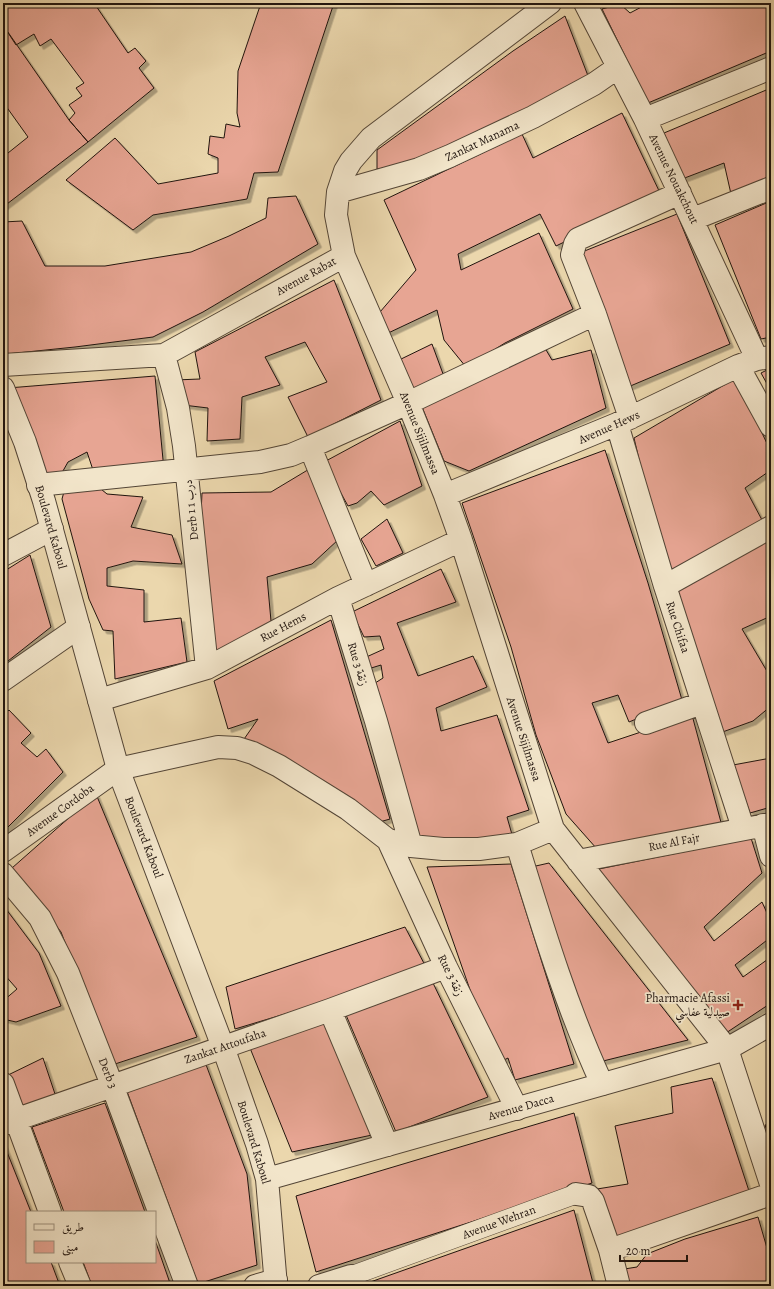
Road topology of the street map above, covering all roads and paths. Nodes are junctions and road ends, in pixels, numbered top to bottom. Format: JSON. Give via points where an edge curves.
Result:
{"nodes":[{"id":1,"x":550,"y":3,"type":"edge"},
{"id":2,"x":585,"y":3,"type":"edge"},
{"id":3,"x":617,"y":68,"type":"junction"},
{"id":4,"x":771,"y":68,"type":"edge"},
{"id":5,"x":645,"y":119,"type":"junction"},
{"id":6,"x":771,"y":188,"type":"edge"},
{"id":7,"x":338,"y":192,"type":"junction"},
{"id":8,"x":680,"y":193,"type":"junction"},
{"id":9,"x":693,"y":219,"type":"junction"},
{"id":10,"x":344,"y":256,"type":"junction"},
{"id":11,"x":594,"y":314,"type":"junction"},
{"id":12,"x":164,"y":354,"type":"junction"},
{"id":13,"x":755,"y":361,"type":"edge"},
{"id":14,"x":3,"y":365,"type":"edge"},
{"id":15,"x":3,"y":388,"type":"edge"},
{"id":16,"x":408,"y":403,"type":"junction"},
{"id":17,"x":623,"y":421,"type":"junction"},
{"id":18,"x":771,"y":426,"type":"edge"},
{"id":19,"x":310,"y":447,"type":"junction"},
{"id":20,"x":186,"y":469,"type":"junction"},
{"id":21,"x":38,"y":484,"type":"junction"},
{"id":22,"x":446,"y":495,"type":"junction"},
{"id":23,"x":771,"y":527,"type":"edge"},
{"id":24,"x":52,"y":529,"type":"junction"},
{"id":25,"x":462,"y":540,"type":"junction"},
{"id":26,"x":3,"y":555,"type":"edge"},
{"id":27,"x":366,"y":585,"type":"junction"},
{"id":28,"x":665,"y":586,"type":"junction"},
{"id":29,"x":338,"y":598,"type":"junction"},
{"id":30,"x":79,"y":627,"type":"junction"},
{"id":31,"x":207,"y":668,"type":"junction"},
{"id":32,"x":5,"y":676,"type":"edge"},
{"id":33,"x":100,"y":700,"type":"junction"},
{"id":34,"x":702,"y":703,"type":"junction"},
{"id":35,"x":646,"y":723,"type":"dead end"},
{"id":36,"x":118,"y":769,"type":"junction"},
{"id":37,"x":759,"y":826,"type":"edge"},
{"id":38,"x":553,"y":829,"type":"junction"},
{"id":39,"x":388,"y":840,"type":"junction"},
{"id":40,"x":517,"y":844,"type":"junction"},
{"id":41,"x":411,"y":846,"type":"junction"},
{"id":42,"x":3,"y":851,"type":"edge"},
{"id":43,"x":771,"y":856,"type":"edge"},
{"id":44,"x":578,"y":861,"type":"junction"},
{"id":45,"x":3,"y":874,"type":"edge"},
{"id":46,"x":446,"y":967,"type":"junction"},
{"id":47,"x":330,"y":1010,"type":"junction"},
{"id":48,"x":771,"y":1024,"type":"edge"},
{"id":49,"x":223,"y":1047,"type":"junction"},
{"id":50,"x":728,"y":1049,"type":"junction"},
{"id":51,"x":3,"y":1084,"type":"edge"},
{"id":52,"x":602,"y":1084,"type":"junction"},
{"id":53,"x":112,"y":1085,"type":"junction"},
{"id":54,"x":517,"y":1109,"type":"junction"},
{"id":55,"x":10,"y":1122,"type":"edge"},
{"id":56,"x":387,"y":1145,"type":"junction"},
{"id":57,"x":267,"y":1179,"type":"junction"},
{"id":58,"x":771,"y":1184,"type":"edge"},
{"id":59,"x":576,"y":1194,"type":"joint"},
{"id":60,"x":771,"y":1194,"type":"edge"},
{"id":61,"x":50,"y":1211,"type":"edge"},
{"id":62,"x":610,"y":1250,"type":"junction"},
{"id":63,"x":70,"y":1263,"type":"edge"},
{"id":64,"x":351,"y":1276,"type":"joint"},
{"id":65,"x":276,"y":1283,"type":"edge"},
{"id":66,"x":617,"y":1285,"type":"edge"},
{"id":67,"x":80,"y":1286,"type":"edge"},
{"id":68,"x":187,"y":1286,"type":"edge"},
{"id":69,"x":255,"y":1286,"type":"edge"},
{"id":70,"x":319,"y":1286,"type":"edge"}],
"edges":[{"from":1,"to":7,"type":"street","name":"Avenue Rabat","via":[[371,138],[348,166]]},
{"from":2,"to":3,"type":"street","name":"Avenue Nouakchout"},
{"from":3,"to":5,"type":"street","name":"Avenue Nouakchout"},
{"from":3,"to":7,"type":"street","name":"Zankat Manama","via":[[594,84],[533,117],[450,156],[419,169]]},
{"from":4,"to":5,"type":"street"},
{"from":5,"to":8,"type":"street","name":"Avenue Nouakchout"},
{"from":6,"to":9,"type":"street"},
{"from":7,"to":10,"type":"street","name":"Avenue Rabat","via":[[336,215]]},
{"from":8,"to":9,"type":"street","name":"Avenue Nouakchout"},
{"from":8,"to":11,"type":"street","name":"Rue Chifaa","via":[[578,239],[572,255]]},
{"from":9,"to":13,"type":"street","name":"Avenue Nouakchout"},
{"from":10,"to":12,"type":"street","name":"Avenue Rabat"},
{"from":10,"to":16,"type":"street","name":"Avenue Sijilmassa"},
{"from":11,"to":16,"type":"street"},
{"from":11,"to":17,"type":"street","name":"Rue Chifaa"},
{"from":12,"to":14,"type":"street","name":"Avenue Rabat"},
{"from":12,"to":20,"type":"street","name":"Derb 1 درب 1","via":[[182,426]]},
{"from":13,"to":17,"type":"street","name":"Avenue Hews"},
{"from":13,"to":18,"type":"street","name":"Avenue Nouakchout"},
{"from":15,"to":21,"type":"street","name":"Boulevard Kaboul","via":[[25,442]]},
{"from":16,"to":19,"type":"street"},
{"from":16,"to":22,"type":"street","name":"Avenue Sijilmassa"},
{"from":17,"to":22,"type":"street","name":"Avenue Hews"},
{"from":17,"to":28,"type":"street","name":"Rue Chifaa"},
{"from":19,"to":20,"type":"street","via":[[291,455],[260,462]]},
{"from":19,"to":27,"type":"street"},
{"from":20,"to":21,"type":"street"},
{"from":20,"to":31,"type":"street","name":"Derb 1 درب 1"},
{"from":21,"to":24,"type":"street","name":"Boulevard Kaboul"},
{"from":22,"to":25,"type":"street","name":"Avenue Sijilmassa"},
{"from":23,"to":28,"type":"street"},
{"from":24,"to":26,"type":"street"},
{"from":24,"to":30,"type":"street","name":"Boulevard Kaboul"},
{"from":25,"to":27,"type":"street","name":"Rue Hems"},
{"from":25,"to":38,"type":"street","name":"Avenue Sijilmassa"},
{"from":27,"to":29,"type":"street","name":"Rue Hems"},
{"from":28,"to":34,"type":"street","name":"Rue Chifaa"},
{"from":29,"to":31,"type":"street","name":"Rue Hems"},
{"from":29,"to":41,"type":"street","name":"Rue 3 زنقة","via":[[376,720]]},
{"from":30,"to":32,"type":"street"},
{"from":30,"to":33,"type":"street","name":"Boulevard Kaboul"},
{"from":31,"to":33,"type":"street","name":"Rue Hems"},
{"from":33,"to":36,"type":"street","name":"Boulevard Kaboul"},
{"from":34,"to":35,"type":"street"},
{"from":34,"to":37,"type":"street","name":"Rue Chifaa"},
{"from":36,"to":39,"type":"street","via":[[198,750],[237,748],[279,766],[348,809]]},
{"from":36,"to":42,"type":"street","name":"Avenue Cordoba"},
{"from":36,"to":49,"type":"street","name":"Boulevard Kaboul"},
{"from":37,"to":43,"type":"street","name":"Rue Chifaa"},
{"from":37,"to":44,"type":"street","name":"Rue Al Fajr"},
{"from":38,"to":40,"type":"street"},
{"from":38,"to":44,"type":"street","name":"Avenue Sijilmassa"},
{"from":39,"to":41,"type":"street"},
{"from":39,"to":46,"type":"street","name":"Rue 3 زنقة"},
{"from":40,"to":41,"type":"street","via":[[479,849]]},
{"from":40,"to":52,"type":"street","via":[[561,981],[582,1040]]},
{"from":44,"to":50,"type":"street","name":"Avenue Sijilmassa"},
{"from":45,"to":53,"type":"street","name":"Derb 3","via":[[40,918],[54,944]]},
{"from":46,"to":47,"type":"street","name":"Zankat Attoufaha"},
{"from":46,"to":54,"type":"street","name":"Rue 3 زنقة"},
{"from":47,"to":49,"type":"street","name":"Zankat Attoufaha"},
{"from":47,"to":56,"type":"street"},
{"from":48,"to":50,"type":"street","name":"Avenue Dacca"},
{"from":49,"to":53,"type":"street","name":"Zankat Attoufaha"},
{"from":49,"to":57,"type":"street","name":"Boulevard Kaboul"},
{"from":50,"to":52,"type":"street","name":"Avenue Dacca"},
{"from":50,"to":58,"type":"street","name":"Avenue Sijilmassa"},
{"from":51,"to":55,"type":"street"},
{"from":52,"to":54,"type":"street","name":"Avenue Dacca"},
{"from":53,"to":55,"type":"street","name":"Zankat Attoufaha"},
{"from":53,"to":68,"type":"street","name":"Derb 3"},
{"from":54,"to":56,"type":"street","name":"Avenue Dacca"},
{"from":55,"to":61,"type":"street"},
{"from":56,"to":57,"type":"street","name":"Avenue Dacca"},
{"from":57,"to":65,"type":"street","name":"Boulevard Kaboul"},
{"from":59,"to":62,"type":"street","name":"Avenue Wehran","via":[[588,1196],[593,1201]]},
{"from":59,"to":64,"type":"street","name":"Avenue Wehran"},
{"from":60,"to":62,"type":"street"},
{"from":62,"to":66,"type":"street","name":"Avenue Wehran"},
{"from":63,"to":67,"type":"street"},
{"from":64,"to":70,"type":"street","name":"Avenue Wehran"},
{"from":65,"to":69,"type":"street"}]}
